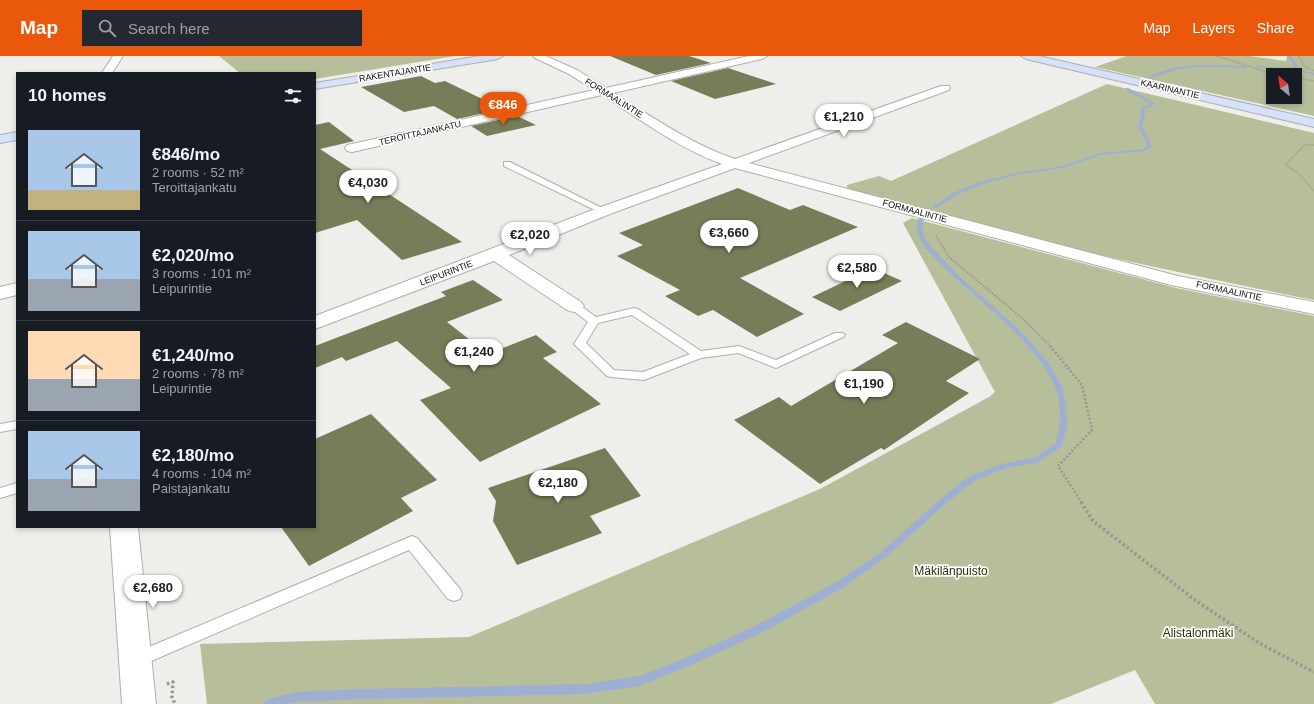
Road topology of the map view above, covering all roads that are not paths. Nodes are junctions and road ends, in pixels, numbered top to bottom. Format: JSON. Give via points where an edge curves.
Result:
{"nodes":[{"id":1,"x":118,"y":56,"type":"edge"},
{"id":2,"x":498,"y":56,"type":"edge"},
{"id":3,"x":538,"y":56,"type":"edge"},
{"id":4,"x":762,"y":56,"type":"edge"},
{"id":5,"x":1026,"y":56,"type":"edge"},
{"id":6,"x":108,"y":72,"type":"edge"},
{"id":7,"x":316,"y":86,"type":"edge"},
{"id":8,"x":945,"y":88,"type":"dead end"},
{"id":9,"x":605,"y":92,"type":"junction"},
{"id":10,"x":1314,"y":124,"type":"edge"},
{"id":11,"x":16,"y":136,"type":"edge"},
{"id":12,"x":0,"y":139,"type":"edge"},
{"id":13,"x":352,"y":148,"type":"dead end"},
{"id":14,"x":507,"y":164,"type":"dead end"},
{"id":15,"x":735,"y":164,"type":"junction"},
{"id":16,"x":604,"y":211,"type":"junction"},
{"id":17,"x":496,"y":254,"type":"junction"},
{"id":18,"x":16,"y":289,"type":"edge"},
{"id":19,"x":0,"y":293,"type":"edge"},
{"id":20,"x":574,"y":306,"type":"joint"},
{"id":21,"x":1314,"y":308,"type":"edge"},
{"id":22,"x":594,"y":321,"type":"junction"},
{"id":23,"x":316,"y":323,"type":"edge"},
{"id":24,"x":839,"y":335,"type":"dead end"},
{"id":25,"x":699,"y":355,"type":"junction"},
{"id":26,"x":16,"y":425,"type":"edge"},
{"id":27,"x":0,"y":428,"type":"edge"},
{"id":28,"x":16,"y":488,"type":"edge"},
{"id":29,"x":0,"y":493,"type":"edge"},
{"id":30,"x":124,"y":528,"type":"edge"},
{"id":31,"x":454,"y":594,"type":"dead end"},
{"id":32,"x":135,"y":660,"type":"junction"},
{"id":33,"x":138,"y":699,"type":"edge"}],
"edges":[{"from":1,"to":6,"type":"street"},
{"from":2,"to":7,"type":"main road","name":"RAKENTAJANTIE"},
{"from":3,"to":9,"type":"street","name":"FORMAALINTIE","via":[[573,72]]},
{"from":4,"to":9,"type":"street","name":"TEROITTAJANKATU"},
{"from":5,"to":10,"type":"main road","name":"KAARINANTIE"},
{"from":8,"to":15,"type":"street","name":"LEIPURINTIE"},
{"from":9,"to":13,"type":"street","name":"TEROITTAJANKATU"},
{"from":9,"to":15,"type":"street","name":"FORMAALINTIE","via":[[684,142]]},
{"from":11,"to":12,"type":"main road"},
{"from":14,"to":16,"type":"lane"},
{"from":15,"to":16,"type":"street","name":"LEIPURINTIE"},
{"from":15,"to":21,"type":"street","name":"FORMAALINTIE","via":[[1177,281]]},
{"from":16,"to":17,"type":"street","name":"LEIPURINTIE"},
{"from":17,"to":20,"type":"street"},
{"from":17,"to":23,"type":"street","name":"LEIPURINTIE"},
{"from":18,"to":19,"type":"street"},
{"from":20,"to":22,"type":"lane"},
{"from":22,"to":25,"type":"lane","via":[[634,311]]},
{"from":22,"to":25,"type":"lane","via":[[580,344],[611,373],[644,376]]},
{"from":24,"to":25,"type":"lane","via":[[776,364],[739,349]]},
{"from":26,"to":27,"type":"lane"},
{"from":28,"to":29,"type":"lane"},
{"from":30,"to":32,"type":"street"},
{"from":31,"to":32,"type":"lane","via":[[412,542]]},
{"from":32,"to":33,"type":"street"}]}
